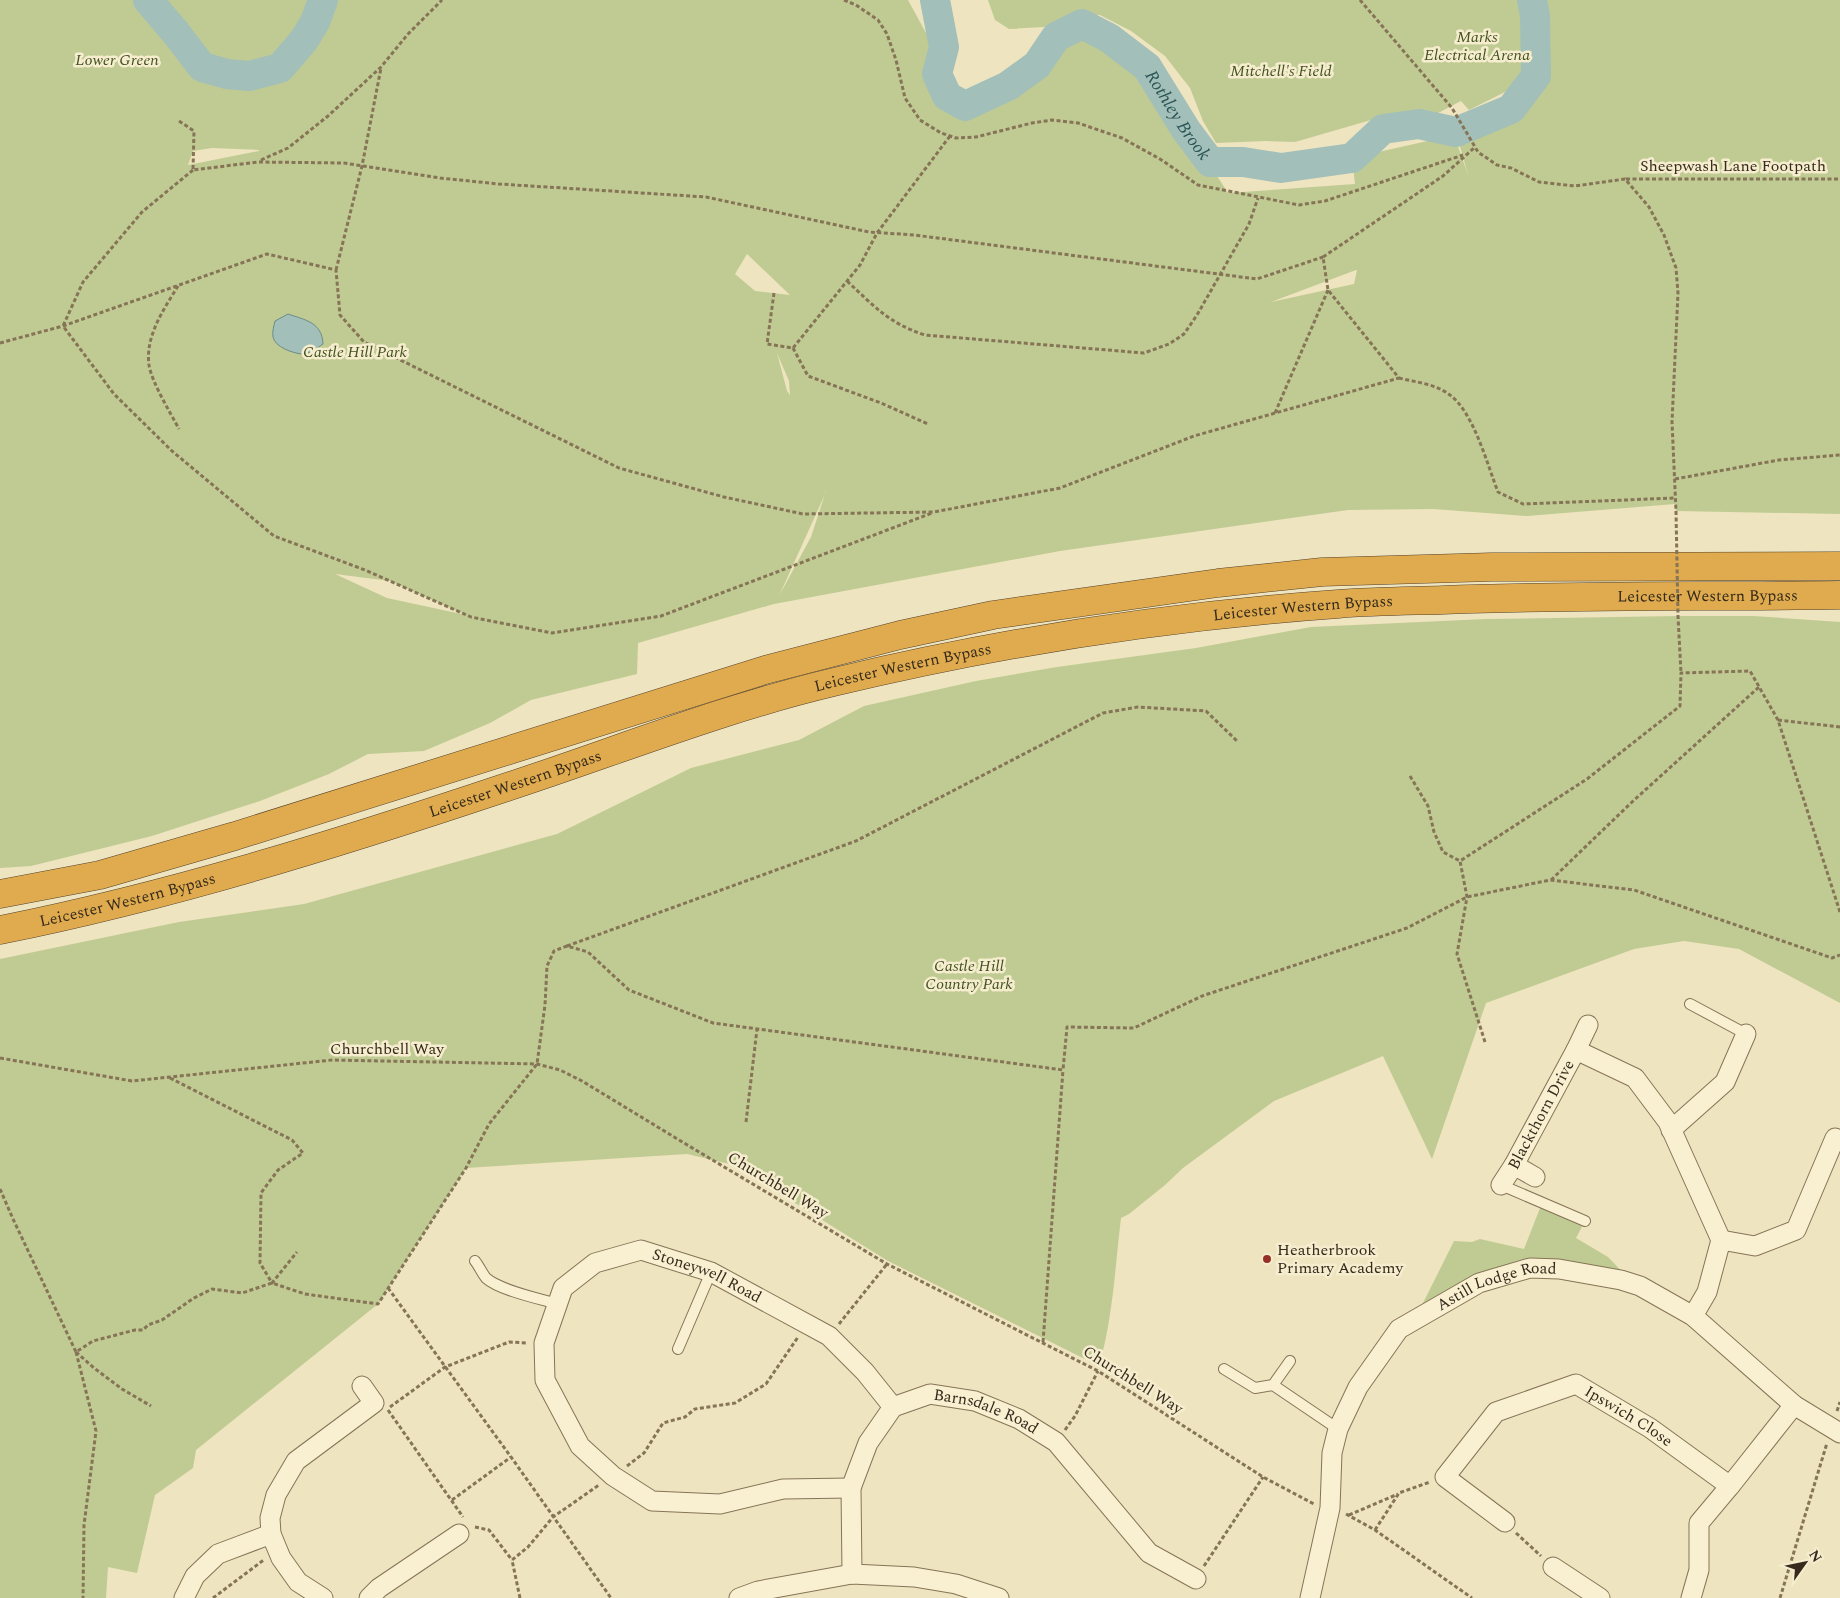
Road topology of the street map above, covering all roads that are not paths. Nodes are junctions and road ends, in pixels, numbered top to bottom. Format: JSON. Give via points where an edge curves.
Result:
{"nodes":[{"id":1,"x":1840,"y":566,"type":"edge"},
{"id":2,"x":1840,"y":595,"type":"edge"},
{"id":3,"x":0,"y":894,"type":"edge"},
{"id":4,"x":0,"y":930,"type":"edge"},
{"id":5,"x":1690,"y":1004,"type":"dead end"},
{"id":6,"x":1588,"y":1025,"type":"dead end"},
{"id":7,"x":1746,"y":1034,"type":"joint"},
{"id":8,"x":1576,"y":1050,"type":"junction"},
{"id":9,"x":1672,"y":1130,"type":"junction"},
{"id":10,"x":1835,"y":1138,"type":"dead end"},
{"id":11,"x":1514,"y":1165,"type":"junction"},
{"id":12,"x":1535,"y":1177,"type":"dead end"},
{"id":13,"x":1501,"y":1185,"type":"joint"},
{"id":14,"x":1585,"y":1221,"type":"dead end"},
{"id":15,"x":1721,"y":1240,"type":"junction"},
{"id":16,"x":475,"y":1261,"type":"dead end"},
{"id":17,"x":711,"y":1272,"type":"junction"},
{"id":18,"x":558,"y":1304,"type":"junction"},
{"id":19,"x":1694,"y":1316,"type":"junction"},
{"id":20,"x":678,"y":1349,"type":"dead end"},
{"id":21,"x":1290,"y":1360,"type":"dead end"},
{"id":22,"x":1224,"y":1369,"type":"dead end"},
{"id":23,"x":1273,"y":1385,"type":"junction"},
{"id":24,"x":362,"y":1386,"type":"dead end"},
{"id":25,"x":1794,"y":1405,"type":"junction"},
{"id":26,"x":893,"y":1407,"type":"junction"},
{"id":27,"x":1338,"y":1429,"type":"junction"},
{"id":28,"x":1836,"y":1431,"type":"edge"},
{"id":29,"x":1730,"y":1486,"type":"junction"},
{"id":30,"x":850,"y":1488,"type":"junction"},
{"id":31,"x":1505,"y":1522,"type":"road end"},
{"id":32,"x":465,"y":1527,"type":"road end"},
{"id":33,"x":274,"y":1542,"type":"junction"},
{"id":34,"x":1553,"y":1567,"type":"road end"},
{"id":35,"x":852,"y":1574,"type":"junction"},
{"id":36,"x":1196,"y":1579,"type":"road end"},
{"id":37,"x":184,"y":1598,"type":"edge"},
{"id":38,"x":323,"y":1598,"type":"edge"},
{"id":39,"x":370,"y":1598,"type":"edge"},
{"id":40,"x":739,"y":1598,"type":"edge"},
{"id":41,"x":999,"y":1598,"type":"edge"},
{"id":42,"x":1310,"y":1598,"type":"edge"},
{"id":43,"x":1600,"y":1598,"type":"edge"},
{"id":44,"x":1691,"y":1598,"type":"edge"}],
"edges":[{"from":1,"to":3,"type":"highway","name":"Leicester Western Bypass","via":[[1512,567],[1322,572],[1209,584],[993,615],[765,670],[226,839],[100,875]]},
{"from":2,"to":4,"type":"highway","name":"Leicester Western Bypass","via":[[1343,603],[1165,621],[1019,643],[932,659],[786,694],[247,870],[77,914]]},
{"from":5,"to":7,"type":"lane"},
{"from":6,"to":8,"type":"street"},
{"from":7,"to":9,"type":"street","via":[[1726,1082]]},
{"from":8,"to":9,"type":"street","name":"Blackthorn Drive","via":[[1635,1078]]},
{"from":8,"to":11,"type":"street","name":"Blackthorn Drive"},
{"from":9,"to":15,"type":"street","name":"Blackthorn Drive"},
{"from":10,"to":15,"type":"street","via":[[1796,1230],[1755,1246]]},
{"from":11,"to":12,"type":"street"},
{"from":11,"to":13,"type":"street","name":"Blackthorn Drive"},
{"from":13,"to":14,"type":"lane"},
{"from":15,"to":19,"type":"street","via":[[1707,1292]]},
{"from":16,"to":18,"type":"lane","via":[[487,1278],[495,1283]]},
{"from":17,"to":18,"type":"street","name":"Stoneywell Road","via":[[641,1250],[595,1263],[563,1288]]},
{"from":17,"to":20,"type":"lane"},
{"from":17,"to":26,"type":"street","name":"Stoneywell Road","via":[[829,1336],[865,1372]]},
{"from":18,"to":30,"type":"street","name":"Stoneywell Road","via":[[544,1343],[545,1380],[580,1446],[613,1476],[652,1501],[720,1504],[783,1489]]},
{"from":19,"to":25,"type":"street","name":"Astill Lodge Road"},
{"from":19,"to":27,"type":"street","name":"Astill Lodge Road","via":[[1640,1286],[1559,1268],[1530,1268],[1479,1283],[1399,1329],[1358,1387]]},
{"from":21,"to":23,"type":"lane"},
{"from":22,"to":23,"type":"lane","via":[[1255,1388]]},
{"from":23,"to":27,"type":"lane"},
{"from":24,"to":33,"type":"street","via":[[381,1406],[296,1461],[276,1495],[270,1518]]},
{"from":25,"to":28,"type":"street","name":"Astill Lodge Road"},
{"from":25,"to":29,"type":"street"},
{"from":26,"to":30,"type":"street","via":[[868,1443]]},
{"from":26,"to":36,"type":"street","name":"Barnsdale Road","via":[[930,1394],[975,1401],[1020,1418],[1056,1442],[1149,1553]]},
{"from":27,"to":42,"type":"street","name":"Astill Lodge Road","via":[[1332,1454],[1330,1508]]},
{"from":29,"to":31,"type":"street","name":"Ipswich Close","via":[[1650,1428],[1576,1384],[1496,1412],[1444,1477]]},
{"from":29,"to":44,"type":"street","via":[[1699,1523],[1699,1570]]},
{"from":30,"to":35,"type":"street"},
{"from":32,"to":39,"type":"street"},
{"from":33,"to":37,"type":"street","via":[[218,1554],[195,1576]]},
{"from":33,"to":38,"type":"street","via":[[298,1582]]},
{"from":34,"to":43,"type":"street"},
{"from":35,"to":40,"type":"street","via":[[758,1590]]},
{"from":35,"to":41,"type":"street","via":[[914,1577],[956,1584]]}]}
